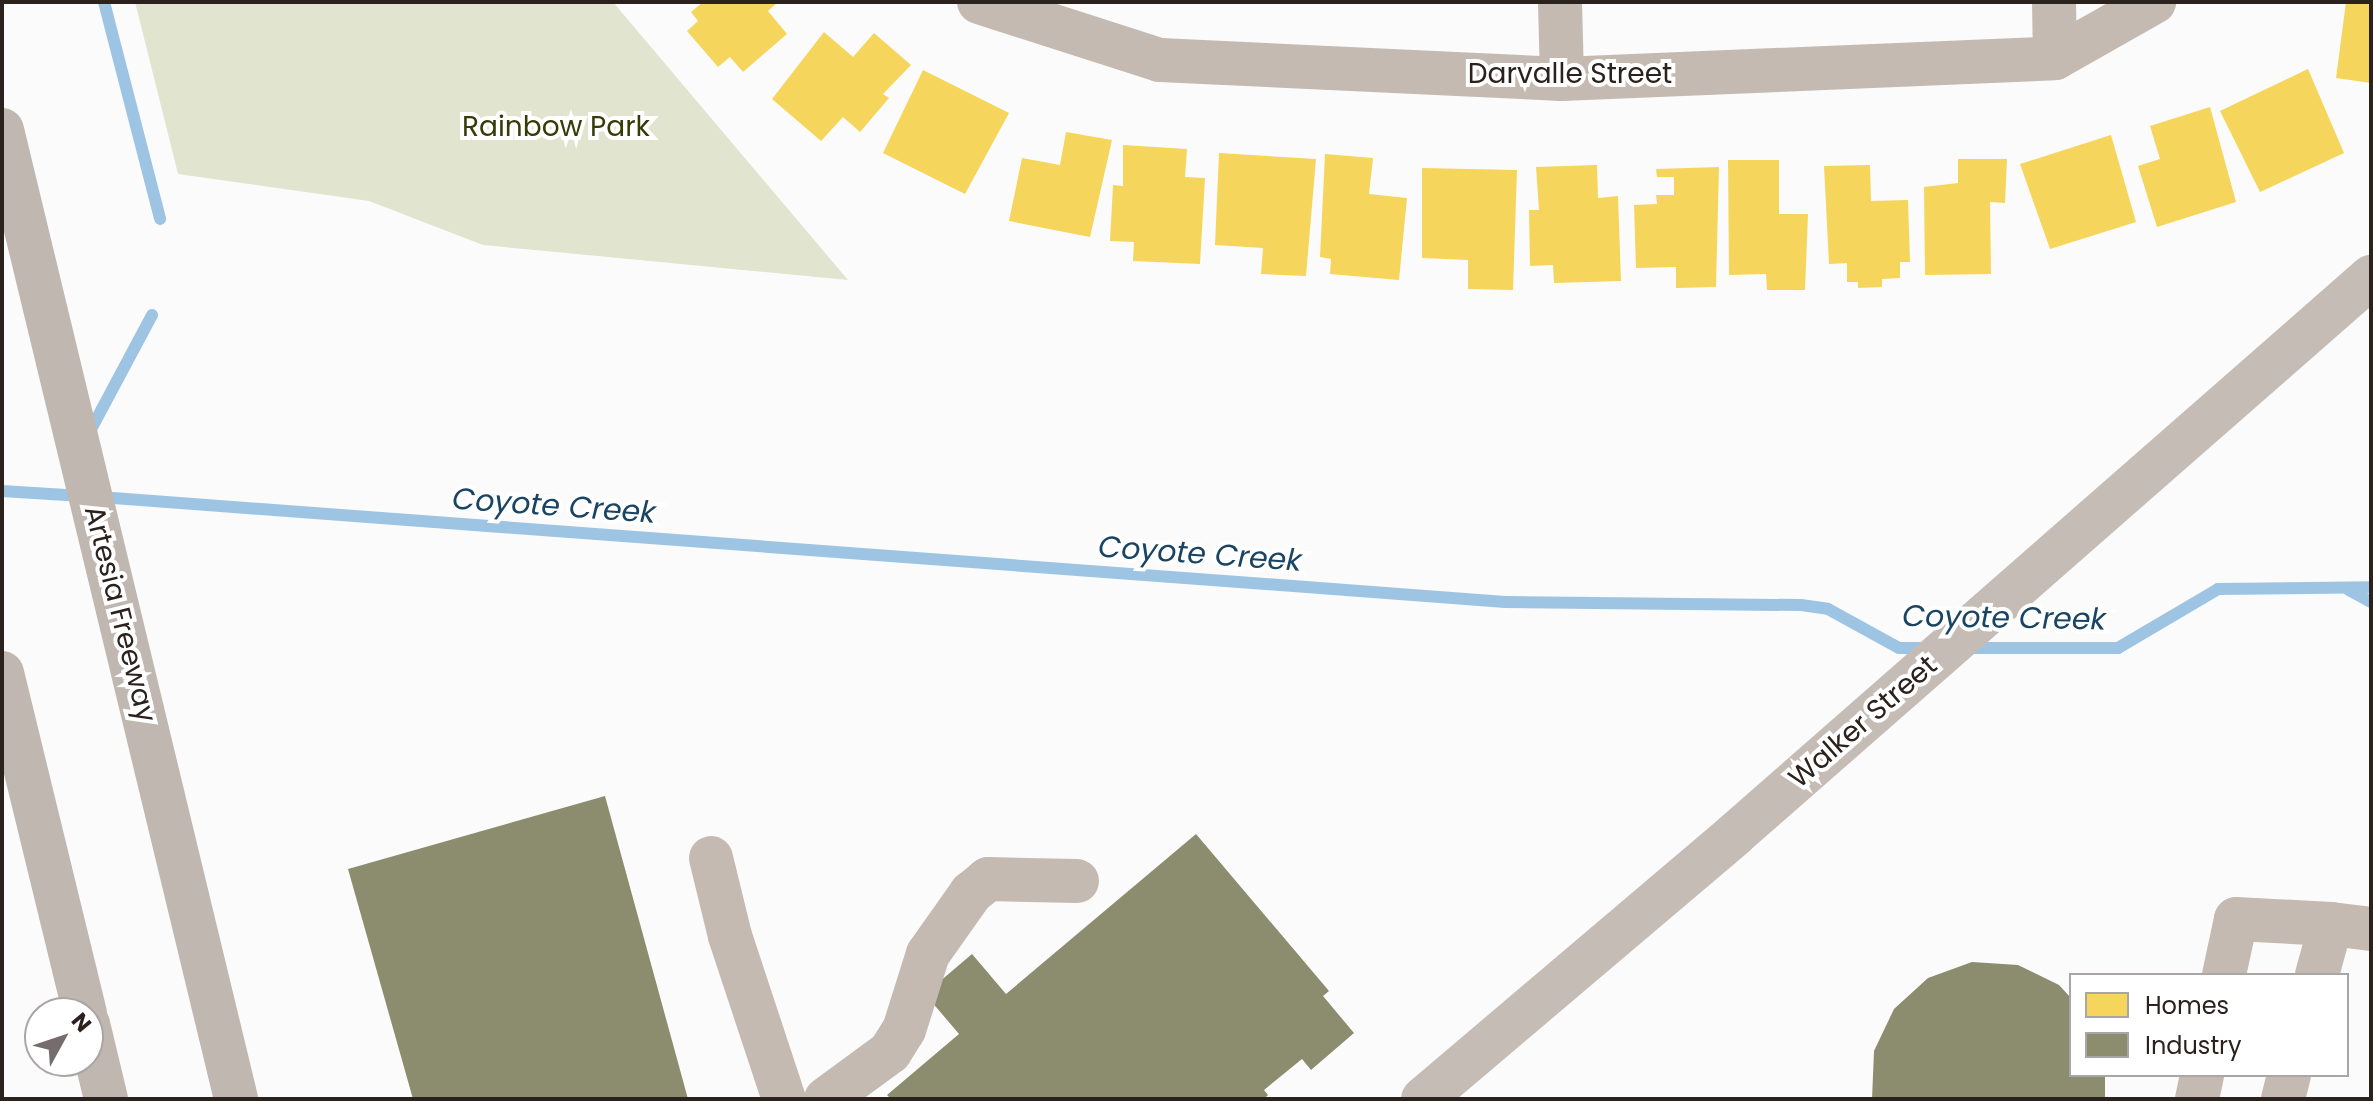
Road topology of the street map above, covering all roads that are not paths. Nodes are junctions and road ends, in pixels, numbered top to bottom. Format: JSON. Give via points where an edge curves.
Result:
{"nodes":[{"id":1,"x":979,"y":2,"type":"edge"},
{"id":2,"x":1560,"y":2,"type":"edge"},
{"id":3,"x":2054,"y":2,"type":"edge"},
{"id":4,"x":2154,"y":2,"type":"edge"},
{"id":5,"x":2055,"y":58,"type":"junction"},
{"id":6,"x":1562,"y":79,"type":"junction"},
{"id":7,"x":2,"y":130,"type":"edge"},
{"id":8,"x":2371,"y":277,"type":"edge"},
{"id":9,"x":2,"y":673,"type":"edge"},
{"id":10,"x":711,"y":858,"type":"dead end"},
{"id":11,"x":1077,"y":881,"type":"dead end"},
{"id":12,"x":2351,"y":926,"type":"edge"},
{"id":13,"x":2224,"y":973,"type":"edge"},
{"id":14,"x":2318,"y":973,"type":"edge"},
{"id":15,"x":81,"y":997,"type":"edge"},
{"id":16,"x":101,"y":1077,"type":"edge"},
{"id":17,"x":2202,"y":1077,"type":"edge"},
{"id":18,"x":2288,"y":1077,"type":"edge"},
{"id":19,"x":106,"y":1099,"type":"edge"},
{"id":20,"x":236,"y":1099,"type":"edge"},
{"id":21,"x":784,"y":1099,"type":"edge"},
{"id":22,"x":826,"y":1099,"type":"edge"},
{"id":23,"x":1423,"y":1099,"type":"edge"},
{"id":24,"x":2197,"y":1099,"type":"edge"},
{"id":25,"x":2283,"y":1099,"type":"edge"}],
"edges":[{"from":1,"to":6,"type":"street","name":"Darvalle Street","via":[[1160,60]]},
{"from":2,"to":6,"type":"street"},
{"from":3,"to":5,"type":"street"},
{"from":4,"to":5,"type":"street","name":"Darvalle Street"},
{"from":5,"to":6,"type":"street","name":"Darvalle Street"},
{"from":7,"to":20,"type":"highway","name":"Artesia Freeway"},
{"from":8,"to":23,"type":"main road","name":"Walker Street","via":[[1734,835]]},
{"from":9,"to":15,"type":"highway"},
{"from":10,"to":21,"type":"street","via":[[730,936]]},
{"from":11,"to":22,"type":"street","via":[[988,879],[971,893],[928,954],[904,1030],[890,1052]]},
{"from":12,"to":13,"type":"street","via":[[2236,919]]},
{"from":12,"to":14,"type":"street"},
{"from":16,"to":19,"type":"highway"},
{"from":17,"to":24,"type":"street"},
{"from":18,"to":25,"type":"street"}]}
